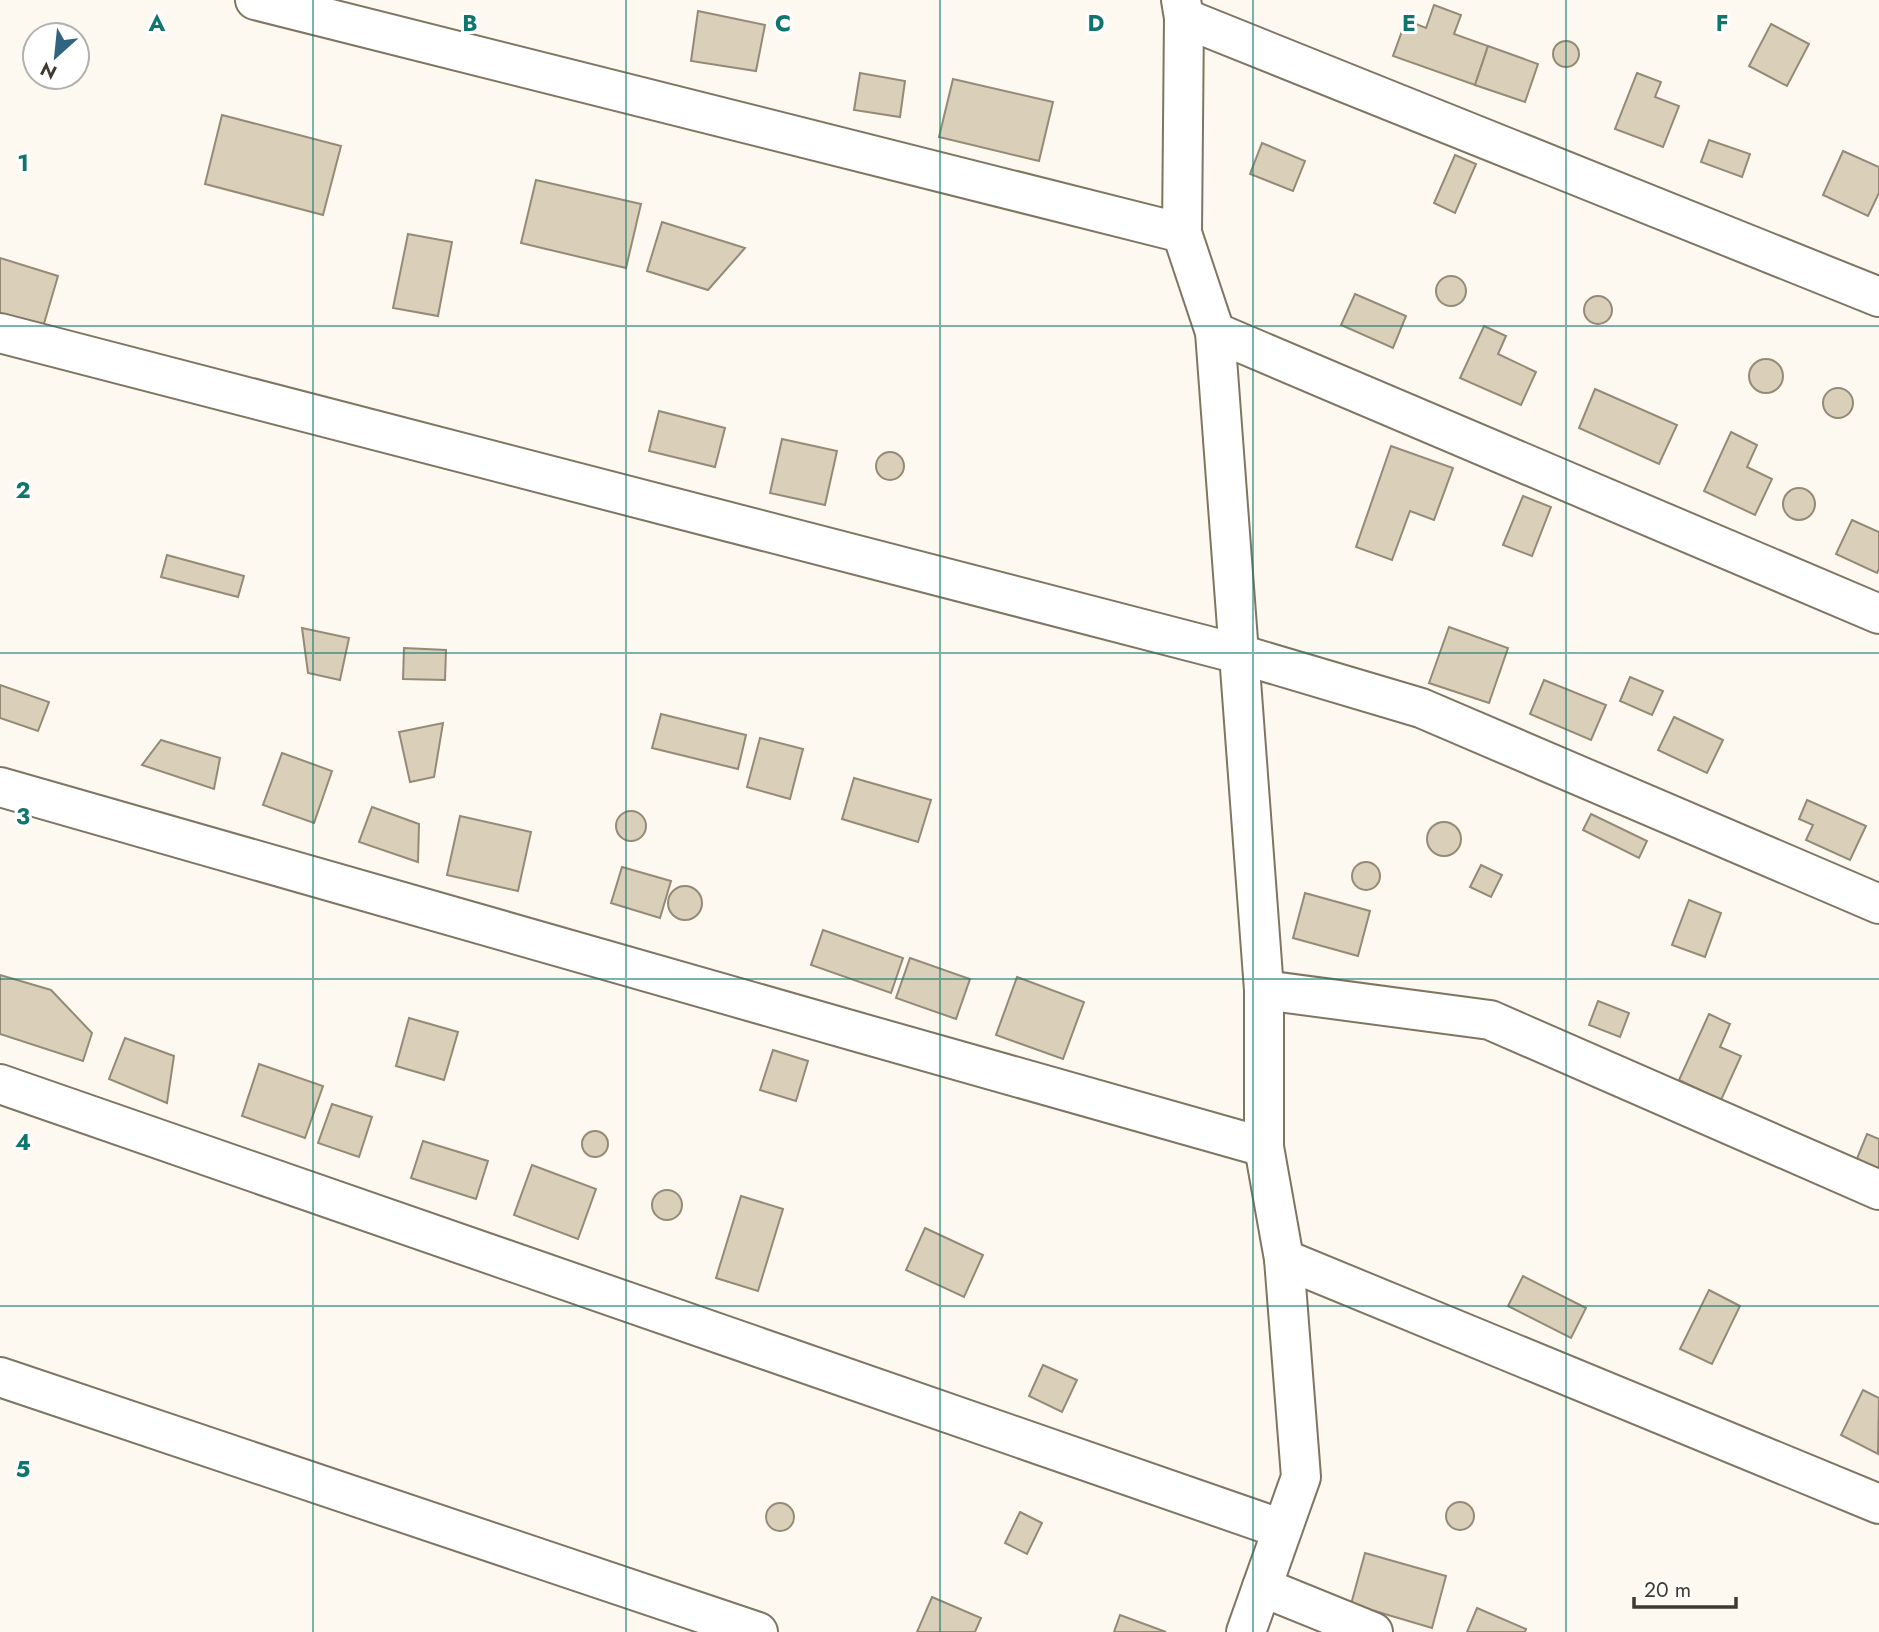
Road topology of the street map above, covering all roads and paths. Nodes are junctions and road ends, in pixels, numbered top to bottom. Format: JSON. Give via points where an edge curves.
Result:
{"nodes":[{"id":1,"x":255,"y":0,"type":"edge"},
{"id":2,"x":1182,"y":9,"type":"edge"},
{"id":3,"x":1182,"y":233,"type":"junction"},
{"id":4,"x":1879,"y":297,"type":"edge"},
{"id":5,"x":1215,"y":332,"type":"junction"},
{"id":6,"x":0,"y":333,"type":"edge"},
{"id":7,"x":1879,"y":614,"type":"edge"},
{"id":8,"x":1240,"y":654,"type":"junction"},
{"id":9,"x":0,"y":787,"type":"edge"},
{"id":10,"x":1879,"y":904,"type":"edge"},
{"id":11,"x":1264,"y":990,"type":"junction"},
{"id":12,"x":0,"y":1084,"type":"edge"},
{"id":13,"x":1264,"y":1147,"type":"junction"},
{"id":14,"x":1879,"y":1190,"type":"edge"},
{"id":15,"x":1284,"y":1259,"type":"junction"},
{"id":16,"x":0,"y":1377,"type":"edge"},
{"id":17,"x":1879,"y":1504,"type":"edge"},
{"id":18,"x":1282,"y":1529,"type":"junction"},
{"id":19,"x":1262,"y":1587,"type":"junction"},
{"id":20,"x":758,"y":1632,"type":"edge"},
{"id":21,"x":1246,"y":1632,"type":"edge"},
{"id":22,"x":1373,"y":1632,"type":"edge"}],
"edges":[{"from":1,"to":3,"type":"street"},
{"from":2,"to":3,"type":"street"},
{"from":2,"to":4,"type":"street"},
{"from":3,"to":5,"type":"street"},
{"from":5,"to":7,"type":"street"},
{"from":5,"to":8,"type":"street"},
{"from":6,"to":8,"type":"street"},
{"from":8,"to":10,"type":"street","via":[[1421,708]]},
{"from":8,"to":11,"type":"street"},
{"from":9,"to":13,"type":"street"},
{"from":11,"to":13,"type":"street"},
{"from":11,"to":14,"type":"street","via":[[1490,1020]]},
{"from":12,"to":18,"type":"street"},
{"from":13,"to":15,"type":"street"},
{"from":15,"to":17,"type":"street"},
{"from":15,"to":18,"type":"street","via":[[1301,1477]]},
{"from":16,"to":20,"type":"street"},
{"from":18,"to":19,"type":"street"},
{"from":19,"to":21,"type":"street"},
{"from":19,"to":22,"type":"street"}]}
